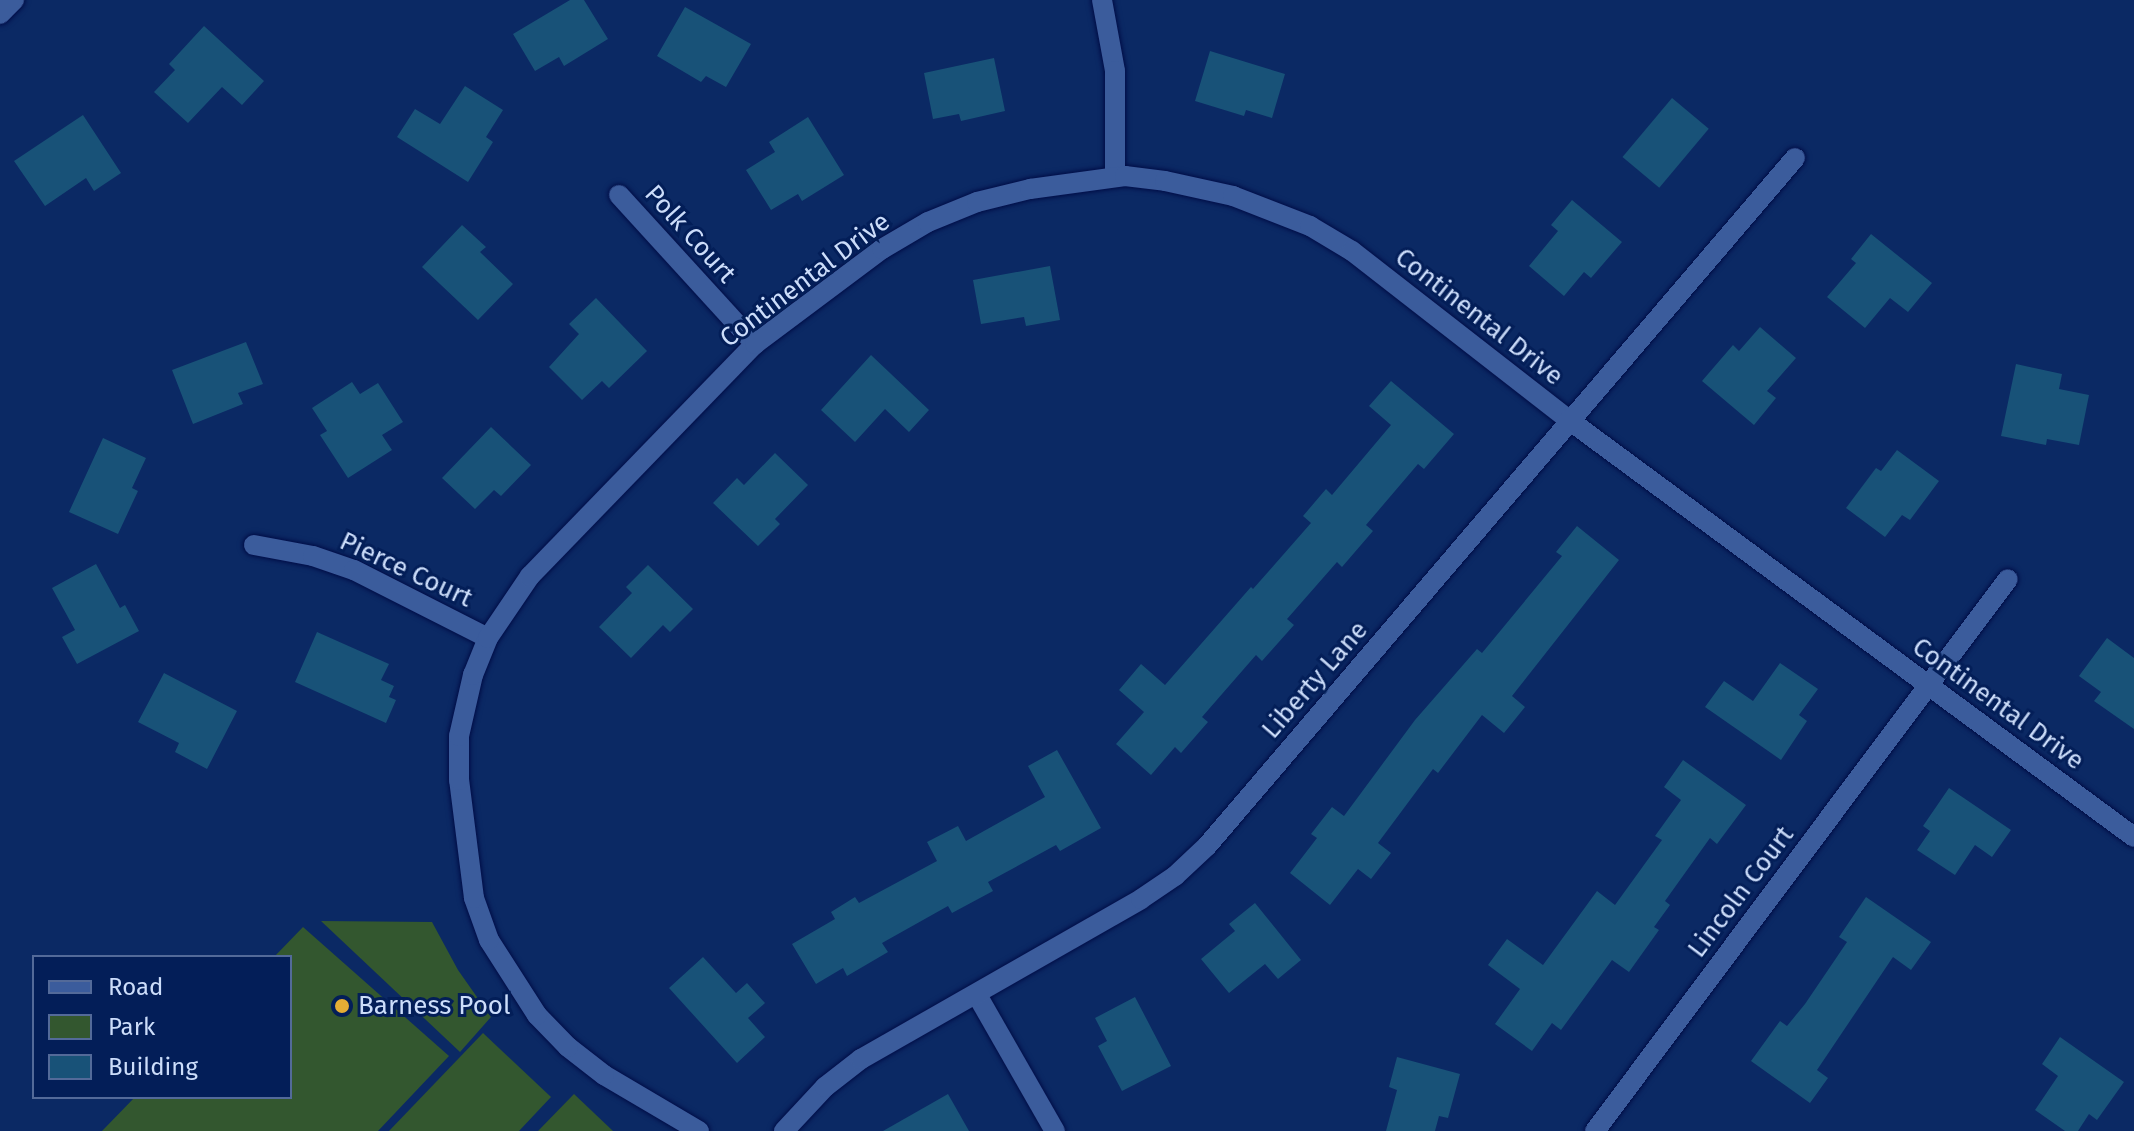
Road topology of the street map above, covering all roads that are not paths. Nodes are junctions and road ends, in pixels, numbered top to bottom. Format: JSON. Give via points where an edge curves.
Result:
{"nodes":[{"id":1,"x":14,"y":0,"type":"edge"},
{"id":2,"x":1102,"y":0,"type":"edge"},
{"id":3,"x":0,"y":14,"type":"edge"},
{"id":4,"x":1795,"y":158,"type":"dead end"},
{"id":5,"x":1115,"y":177,"type":"junction"},
{"id":6,"x":619,"y":195,"type":"dead end"},
{"id":7,"x":755,"y":344,"type":"junction"},
{"id":8,"x":1569,"y":420,"type":"junction"},
{"id":9,"x":254,"y":545,"type":"dead end"},
{"id":10,"x":2008,"y":579,"type":"dead end"},
{"id":11,"x":488,"y":638,"type":"junction"},
{"id":12,"x":1928,"y":685,"type":"junction"},
{"id":13,"x":2134,"y":837,"type":"edge"},
{"id":14,"x":977,"y":995,"type":"junction"},
{"id":15,"x":699,"y":1131,"type":"edge"},
{"id":16,"x":784,"y":1131,"type":"edge"},
{"id":17,"x":1055,"y":1131,"type":"edge"},
{"id":18,"x":1595,"y":1131,"type":"edge"}],
"edges":[{"from":1,"to":3,"type":"street"},
{"from":2,"to":5,"type":"street","via":[[1115,71]]},
{"from":4,"to":8,"type":"street","name":"Liberty Lane"},
{"from":5,"to":7,"type":"street","name":"Continental Drive","via":[[1030,189],[928,222],[882,249]]},
{"from":5,"to":8,"type":"street","name":"Continental Drive","via":[[1233,196],[1310,226],[1352,251]]},
{"from":6,"to":7,"type":"street","name":"Polk Court"},
{"from":7,"to":11,"type":"street","name":"Continental Drive","via":[[530,576]]},
{"from":8,"to":12,"type":"street","name":"Continental Drive"},
{"from":8,"to":14,"type":"street","name":"Liberty Lane","via":[[1207,846],[1141,899]]},
{"from":9,"to":11,"type":"street","name":"Pierce Court","via":[[354,570]]},
{"from":10,"to":12,"type":"street","name":"Lincoln Court"},
{"from":11,"to":15,"type":"street","name":"Continental Drive","via":[[459,736],[459,780],[474,898],[489,940],[537,1015],[568,1047],[604,1075]]},
{"from":12,"to":13,"type":"street","name":"Continental Drive"},
{"from":12,"to":18,"type":"street","name":"Lincoln Court"},
{"from":14,"to":16,"type":"street","name":"Liberty Lane","via":[[861,1059],[825,1087]]},
{"from":14,"to":17,"type":"street"}]}
